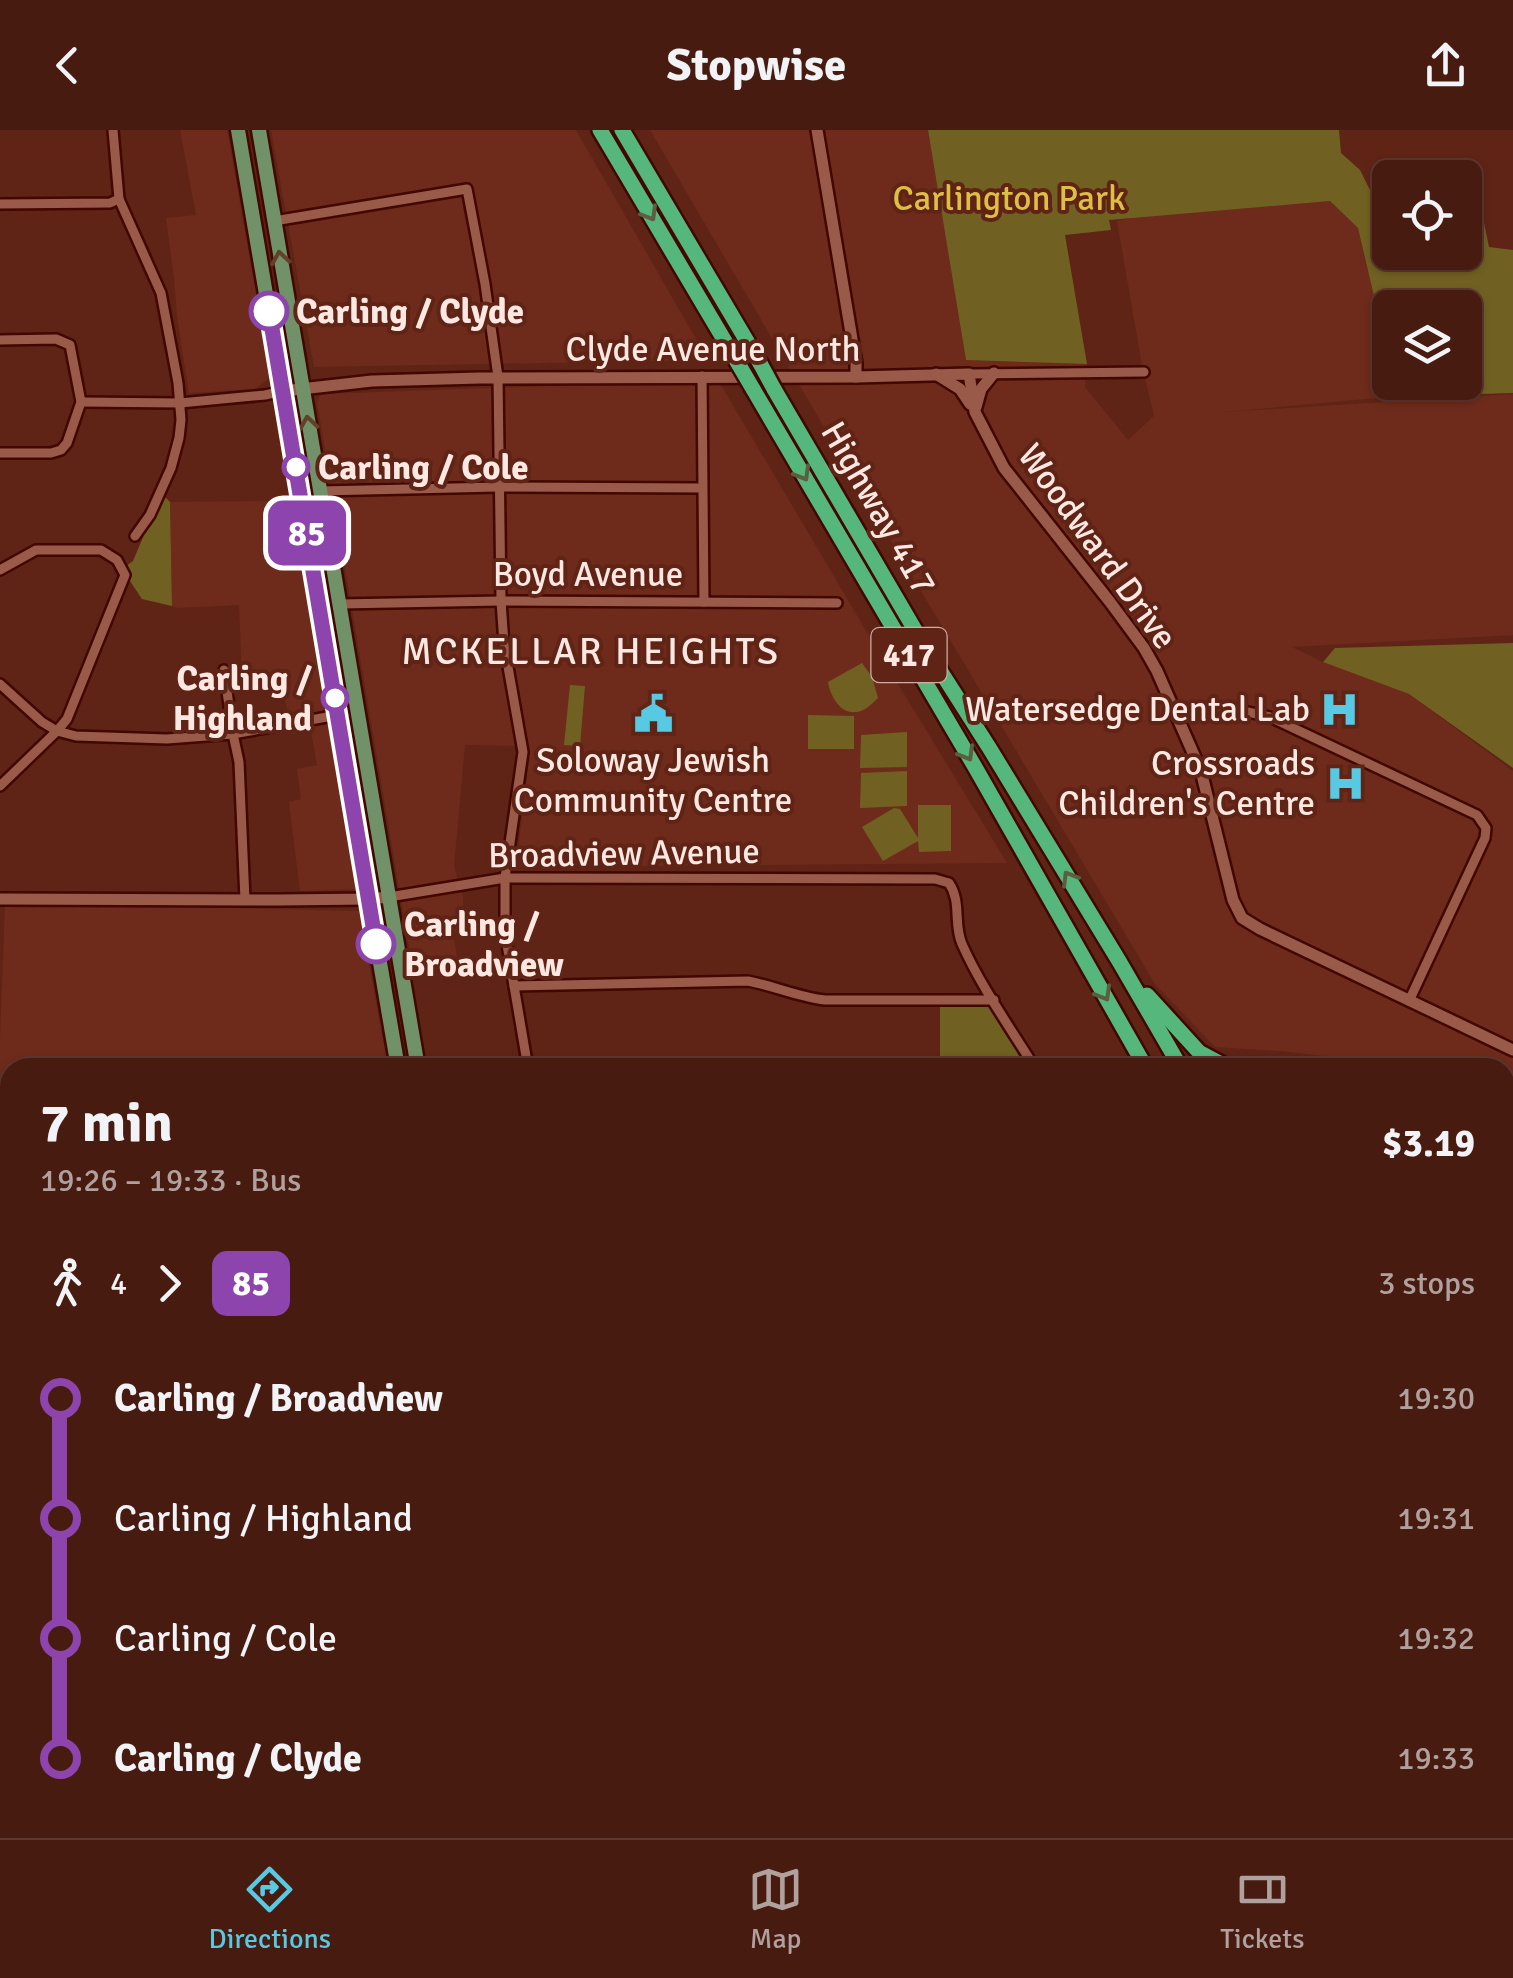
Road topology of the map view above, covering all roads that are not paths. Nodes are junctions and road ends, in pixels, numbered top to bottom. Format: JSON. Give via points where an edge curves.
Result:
{"nodes":[{"id":1,"x":113,"y":130,"type":"edge"},
{"id":2,"x":238,"y":130,"type":"edge"},
{"id":3,"x":259,"y":130,"type":"edge"},
{"id":4,"x":600,"y":130,"type":"edge"},
{"id":5,"x":622,"y":130,"type":"edge"},
{"id":6,"x":816,"y":130,"type":"edge"},
{"id":7,"x":119,"y":199,"type":"junction"},
{"id":8,"x":0,"y":204,"type":"edge"},
{"id":9,"x":274,"y":221,"type":"junction"},
{"id":10,"x":0,"y":340,"type":"edge"},
{"id":11,"x":1144,"y":372,"type":"dead end"},
{"id":12,"x":994,"y":373,"type":"junction"},
{"id":13,"x":935,"y":374,"type":"junction"},
{"id":14,"x":968,"y":374,"type":"junction"},
{"id":15,"x":702,"y":376,"type":"junction"},
{"id":16,"x":856,"y":376,"type":"junction"},
{"id":17,"x":498,"y":378,"type":"junction"},
{"id":18,"x":303,"y":388,"type":"junction"},
{"id":19,"x":282,"y":391,"type":"junction"},
{"id":20,"x":81,"y":402,"type":"junction"},
{"id":21,"x":180,"y":403,"type":"junction"},
{"id":22,"x":976,"y":412,"type":"junction"},
{"id":23,"x":0,"y":454,"type":"edge"},
{"id":24,"x":498,"y":488,"type":"junction"},
{"id":25,"x":702,"y":488,"type":"junction"},
{"id":26,"x":320,"y":491,"type":"junction"},
{"id":27,"x":134,"y":536,"type":"dead end"},
{"id":28,"x":0,"y":570,"type":"edge"},
{"id":29,"x":501,"y":601,"type":"junction"},
{"id":30,"x":704,"y":602,"type":"junction"},
{"id":31,"x":837,"y":603,"type":"dead end"},
{"id":32,"x":339,"y":604,"type":"junction"},
{"id":33,"x":224,"y":670,"type":"dead end"},
{"id":34,"x":0,"y":684,"type":"edge"},
{"id":35,"x":1174,"y":714,"type":"junction"},
{"id":36,"x":338,"y":715,"type":"junction"},
{"id":37,"x":58,"y":732,"type":"junction"},
{"id":38,"x":232,"y":734,"type":"junction"},
{"id":39,"x":0,"y":786,"type":"edge"},
{"id":40,"x":505,"y":878,"type":"junction"},
{"id":41,"x":389,"y":897,"type":"junction"},
{"id":42,"x":0,"y":898,"type":"edge"},
{"id":43,"x":369,"y":899,"type":"junction"},
{"id":44,"x":245,"y":900,"type":"junction"},
{"id":45,"x":1119,"y":961,"type":"junction"},
{"id":46,"x":514,"y":986,"type":"junction"},
{"id":47,"x":994,"y":1000,"type":"junction"},
{"id":48,"x":1409,"y":1001,"type":"junction"},
{"id":49,"x":1513,"y":1050,"type":"edge"},
{"id":50,"x":396,"y":1058,"type":"edge"},
{"id":51,"x":416,"y":1058,"type":"edge"},
{"id":52,"x":526,"y":1058,"type":"edge"},
{"id":53,"x":1029,"y":1058,"type":"edge"},
{"id":54,"x":1140,"y":1058,"type":"edge"},
{"id":55,"x":1175,"y":1058,"type":"edge"},
{"id":56,"x":1210,"y":1058,"type":"edge"}],
"edges":[{"from":1,"to":7,"type":"street"},
{"from":2,"to":19,"type":"main road"},
{"from":3,"to":9,"type":"main road"},
{"from":4,"to":54,"type":"highway","number":"417","one_way":true,"bridge":true},
{"from":45,"to":5,"type":"highway","name":"Highway 417","number":"417","one_way":true,"bridge":true,"via":[[922,642]]},
{"from":6,"to":16,"type":"street"},
{"from":7,"to":8,"type":"street"},
{"from":7,"to":21,"type":"street","via":[[161,293]]},
{"from":9,"to":17,"type":"street","via":[[467,188]]},
{"from":18,"to":9,"type":"main road","one_way":true},
{"from":10,"to":20,"type":"street","via":[[70,345]]},
{"from":11,"to":12,"type":"street","name":"Clyde Avenue North"},
{"from":12,"to":14,"type":"street","name":"Clyde Avenue North"},
{"from":12,"to":22,"type":"street","via":[[981,389]]},
{"from":13,"to":14,"type":"street","name":"Clyde Avenue North"},
{"from":13,"to":16,"type":"street","name":"Clyde Avenue North"},
{"from":13,"to":22,"type":"street","via":[[960,389]]},
{"from":14,"to":22,"type":"street","name":"Woodward Drive"},
{"from":15,"to":16,"type":"street","name":"Clyde Avenue North"},
{"from":15,"to":17,"type":"street","name":"Clyde Avenue North"},
{"from":15,"to":25,"type":"street"},
{"from":17,"to":18,"type":"street","name":"Clyde Avenue North"},
{"from":17,"to":24,"type":"street"},
{"from":18,"to":19,"type":"street","name":"Clyde Avenue North"},
{"from":26,"to":18,"type":"main road","one_way":true},
{"from":19,"to":21,"type":"street"},
{"from":19,"to":36,"type":"main road"},
{"from":20,"to":21,"type":"street"},
{"from":20,"to":23,"type":"street","via":[[61,450]]},
{"from":21,"to":27,"type":"street","via":[[171,468]]},
{"from":22,"to":35,"type":"street","name":"Woodward Drive","via":[[1004,468],[1144,648]]},
{"from":24,"to":25,"type":"street"},
{"from":24,"to":26,"type":"street"},
{"from":24,"to":29,"type":"street"},
{"from":25,"to":30,"type":"street"},
{"from":26,"to":32,"type":"main road"},
{"from":28,"to":37,"type":"street","via":[[36,550],[101,550],[125,574]]},
{"from":29,"to":30,"type":"street","name":"Boyd Avenue"},
{"from":29,"to":32,"type":"street","name":"Boyd Avenue"},
{"from":29,"to":40,"type":"street","via":[[523,752]]},
{"from":30,"to":31,"type":"street","name":"Boyd Avenue"},
{"from":32,"to":41,"type":"main road"},
{"from":33,"to":38,"type":"street"},
{"from":34,"to":37,"type":"street"},
{"from":35,"to":48,"type":"street","name":"Woodward Drive","via":[[1201,772],[1242,918]]},
{"from":35,"to":48,"type":"street","via":[[1270,717],[1477,815],[1484,838]]},
{"from":36,"to":38,"type":"street"},
{"from":36,"to":43,"type":"main road"},
{"from":37,"to":38,"type":"street"},
{"from":37,"to":39,"type":"street"},
{"from":38,"to":44,"type":"street","via":[[240,762]]},
{"from":40,"to":41,"type":"street","name":"Broadview Avenue"},
{"from":40,"to":46,"type":"street"},
{"from":40,"to":47,"type":"street","name":"Broadview Avenue","via":[[935,879],[954,890],[960,940]]},
{"from":41,"to":43,"type":"street","name":"Broadview Avenue"},
{"from":41,"to":51,"type":"main road"},
{"from":42,"to":44,"type":"street","name":"Broadview Avenue"},
{"from":43,"to":44,"type":"street","name":"Broadview Avenue"},
{"from":43,"to":50,"type":"main road"},
{"from":45,"to":55,"type":"highway","name":"Highway 417","number":"417"},
{"from":45,"to":56,"type":"highway","via":[[1178,1032]]},
{"from":46,"to":47,"type":"street","via":[[748,981],[826,1000]]},
{"from":46,"to":52,"type":"street"},
{"from":47,"to":53,"type":"street"},
{"from":48,"to":49,"type":"street","name":"Woodward Drive"}]}
